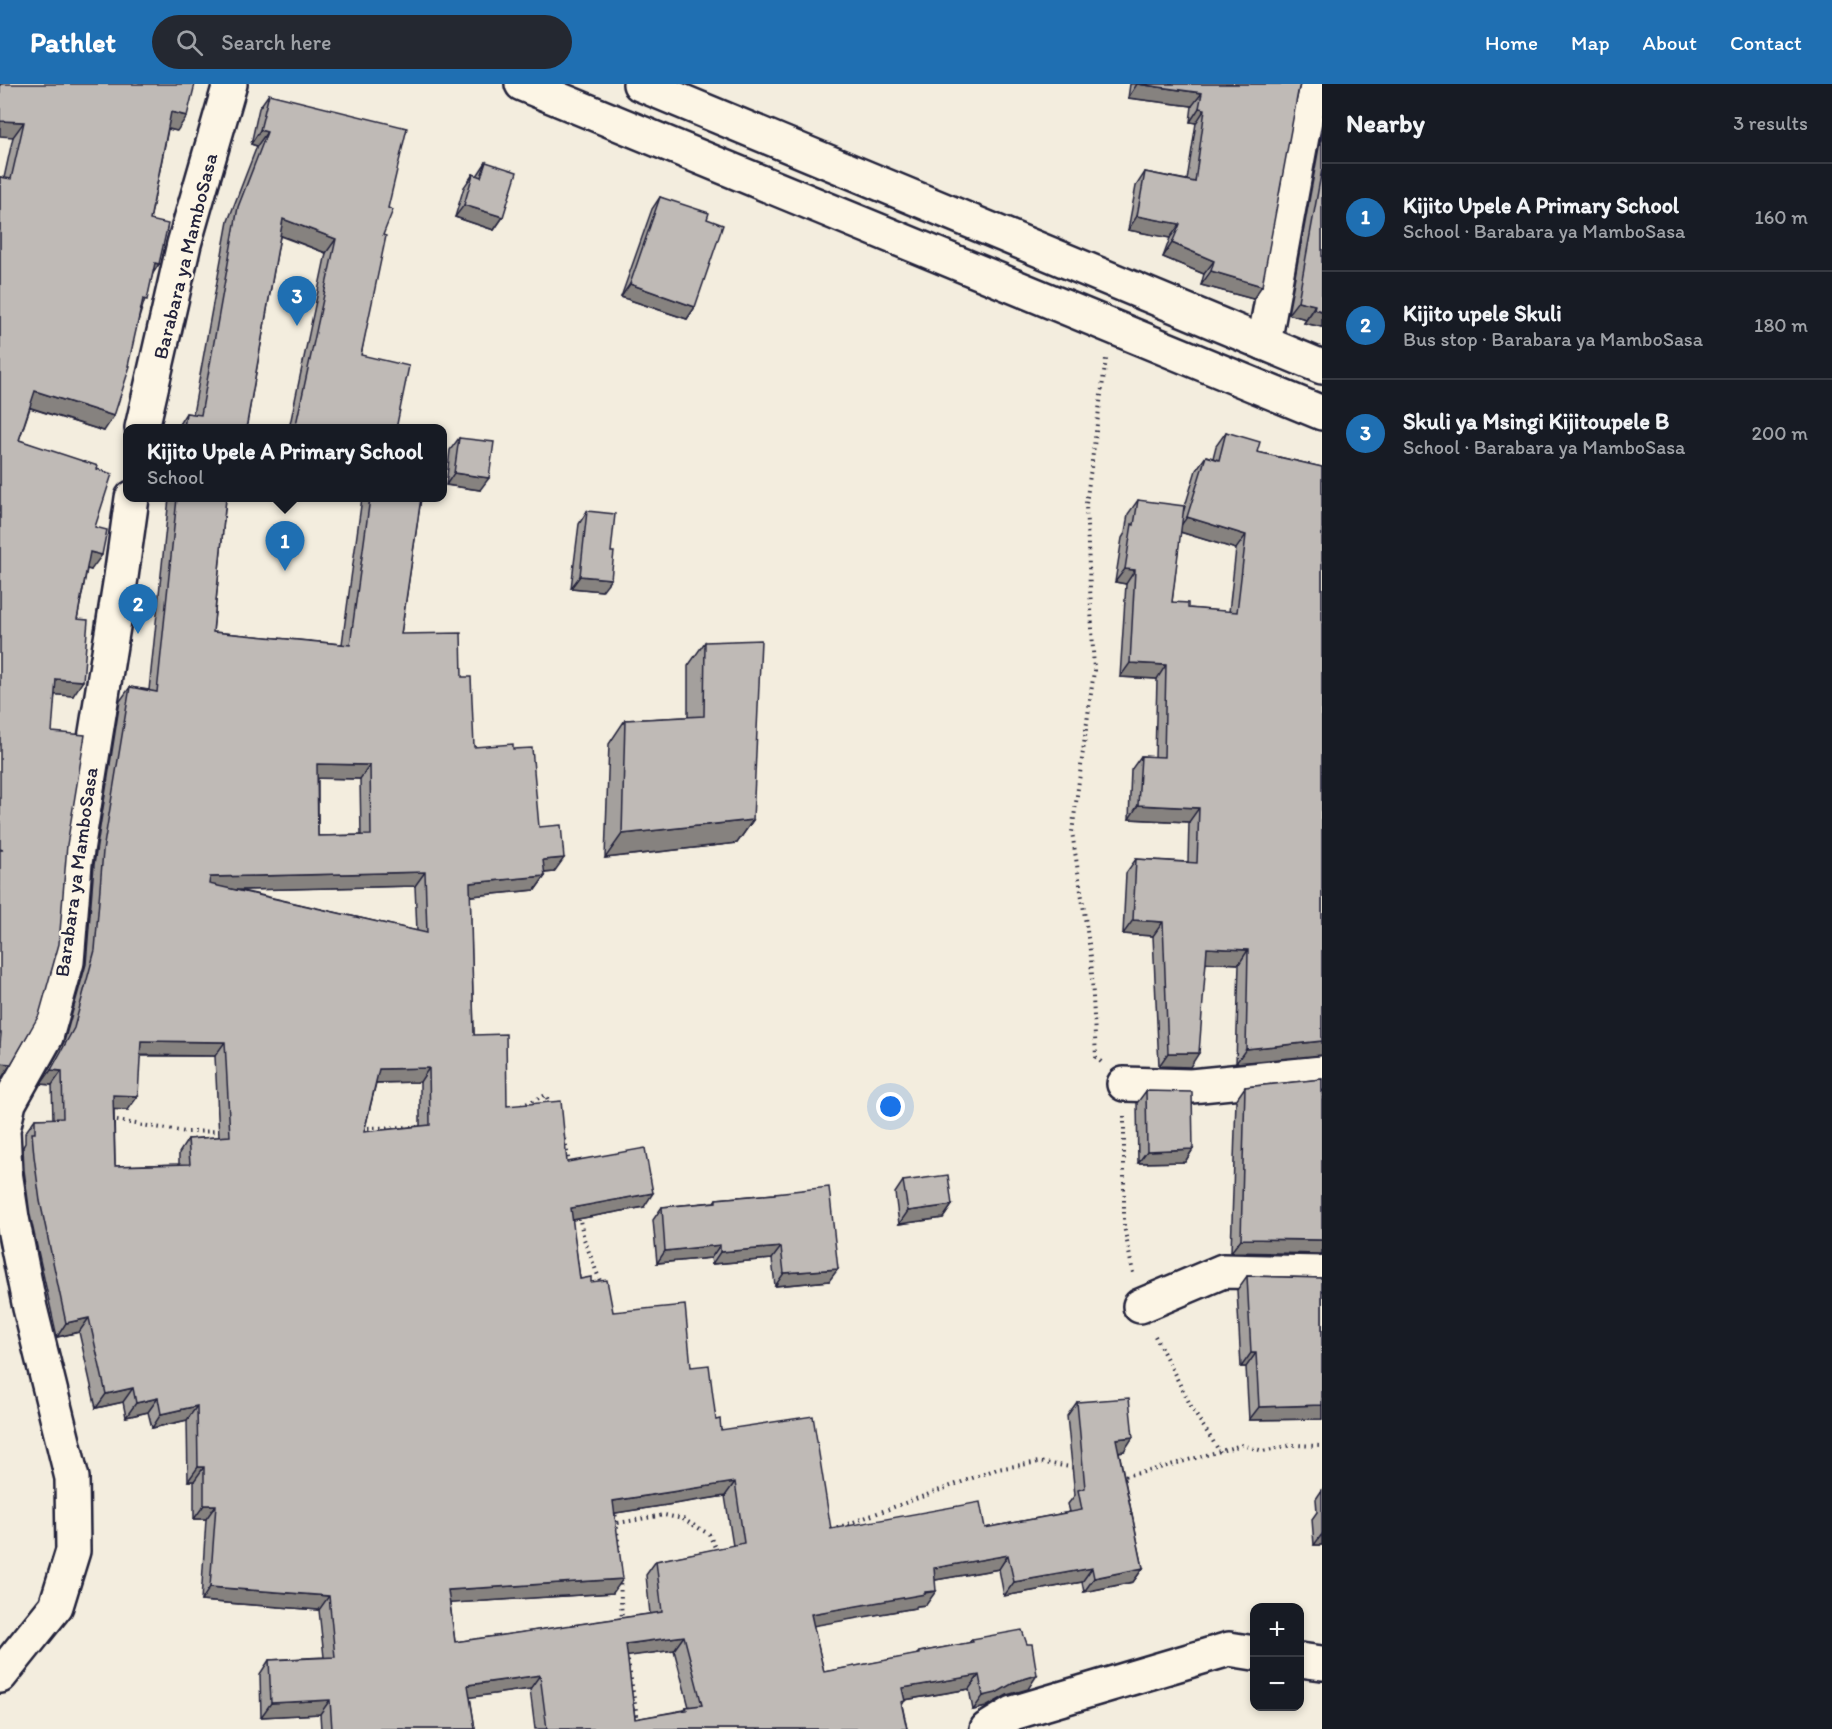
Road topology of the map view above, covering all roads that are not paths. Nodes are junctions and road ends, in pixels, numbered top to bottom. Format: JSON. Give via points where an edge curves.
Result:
{"nodes":[{"id":1,"x":230,"y":84,"type":"edge"},
{"id":2,"x":522,"y":84,"type":"edge"},
{"id":3,"x":640,"y":84,"type":"edge"},
{"id":4,"x":1322,"y":90,"type":"edge"},
{"id":5,"x":1264,"y":343,"type":"junction"},
{"id":6,"x":1322,"y":368,"type":"edge"},
{"id":7,"x":1322,"y":413,"type":"edge"},
{"id":8,"x":143,"y":424,"type":"edge"},
{"id":9,"x":131,"y":502,"type":"edge"},
{"id":10,"x":1322,"y":1073,"type":"edge"},
{"id":11,"x":1124,"y":1084,"type":"road end"},
{"id":12,"x":5,"y":1101,"type":"edge"},
{"id":13,"x":1322,"y":1273,"type":"edge"},
{"id":14,"x":1140,"y":1306,"type":"road end"},
{"id":15,"x":1250,"y":1652,"type":"edge"},
{"id":16,"x":1304,"y":1661,"type":"edge"},
{"id":17,"x":1322,"y":1663,"type":"edge"},
{"id":18,"x":0,"y":1676,"type":"edge"},
{"id":19,"x":987,"y":1729,"type":"edge"}],
"edges":[{"from":1,"to":8,"type":"street","name":"Barabara ya MamboSasa","via":[[184,244]]},
{"from":2,"to":7,"type":"street"},
{"from":3,"to":5,"type":"street"},
{"from":4,"to":5,"type":"street","via":[[1313,89],[1307,109]]},
{"from":5,"to":6,"type":"street"},
{"from":9,"to":12,"type":"street","name":"Barabara ya MamboSasa","via":[[75,863],[67,962],[46,1037]]},
{"from":10,"to":11,"type":"street","via":[[1191,1086]]},
{"from":12,"to":18,"type":"street","name":"Barabara ya MamboSasa","via":[[5,1172],[30,1308],[72,1478],[73,1551],[56,1606]]},
{"from":13,"to":14,"type":"street","via":[[1223,1271]]},
{"from":15,"to":19,"type":"street","via":[[1229,1649],[1013,1713]]},
{"from":16,"to":17,"type":"street"}]}
